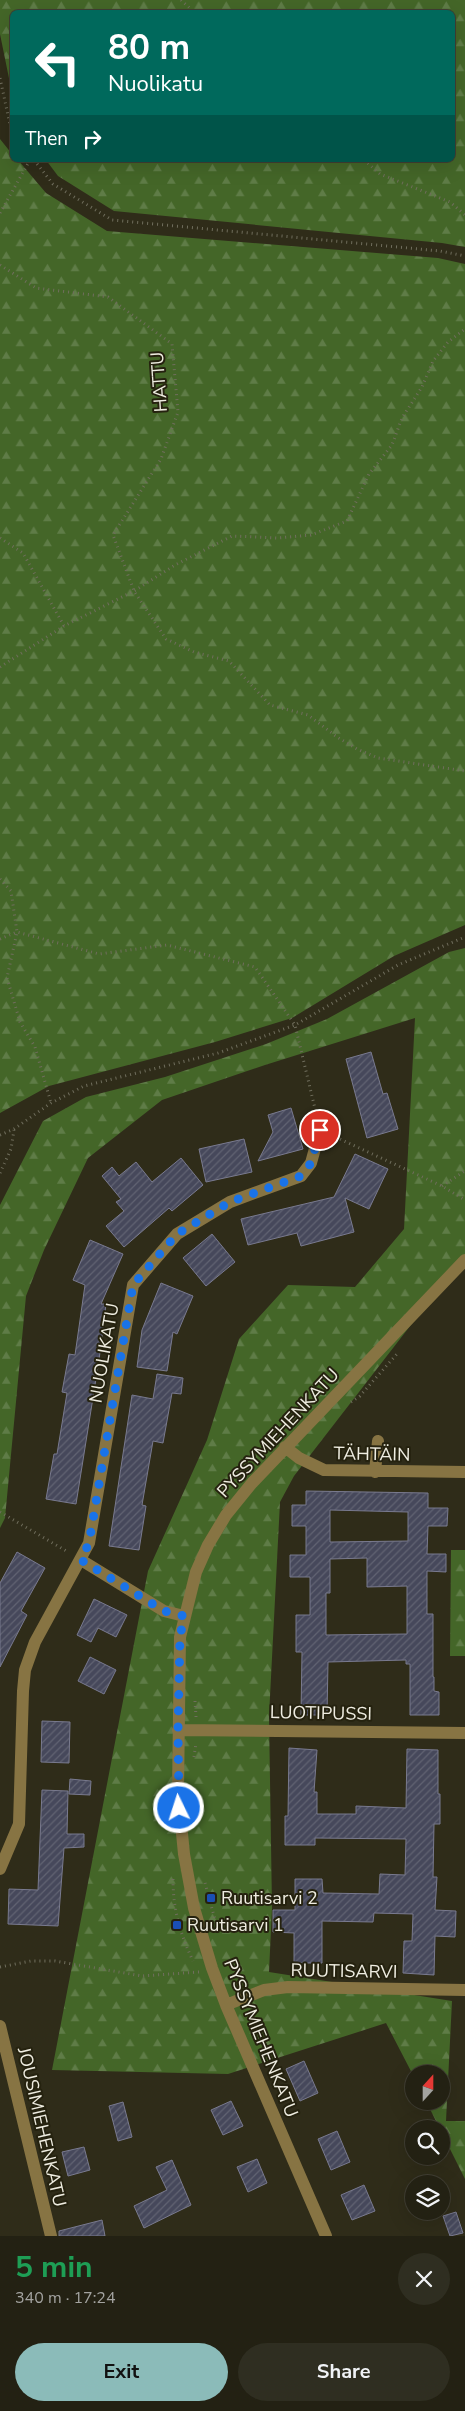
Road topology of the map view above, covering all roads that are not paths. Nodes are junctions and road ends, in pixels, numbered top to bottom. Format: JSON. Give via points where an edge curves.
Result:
{"nodes":[{"id":1,"x":320,"y":1130,"type":"road end"},
{"id":2,"x":465,"y":1260,"type":"edge"},
{"id":3,"x":378,"y":1441,"type":"dead end"},
{"id":4,"x":285,"y":1447,"type":"junction"},
{"id":5,"x":375,"y":1472,"type":"junction"},
{"id":6,"x":465,"y":1472,"type":"edge"},
{"id":7,"x":81,"y":1560,"type":"junction"},
{"id":8,"x":184,"y":1616,"type":"junction"},
{"id":9,"x":178,"y":1730,"type":"junction"},
{"id":10,"x":465,"y":1733,"type":"edge"},
{"id":11,"x":2,"y":1865,"type":"edge"},
{"id":12,"x":465,"y":1990,"type":"edge"},
{"id":13,"x":226,"y":2005,"type":"junction"},
{"id":14,"x":0,"y":2026,"type":"edge"},
{"id":15,"x":51,"y":2236,"type":"edge"},
{"id":16,"x":326,"y":2236,"type":"edge"}],
"edges":[{"from":1,"to":7,"type":"street","name":"NUOLIKATU","via":[[311,1163],[301,1176],[230,1202],[177,1234],[133,1285],[89,1543]]},
{"from":2,"to":4,"type":"street","name":"PYSSYMIEHENKATU"},
{"from":3,"to":5,"type":"street"},
{"from":4,"to":5,"type":"street","name":"TÄHTÄIN","via":[[324,1470]]},
{"from":4,"to":8,"type":"street","name":"PYSSYMIEHENKATU","via":[[226,1515],[208,1545],[196,1572]]},
{"from":5,"to":6,"type":"street","name":"TÄHTÄIN"},
{"from":7,"to":8,"type":"street","via":[[164,1611]]},
{"from":7,"to":11,"type":"street","name":"NUOLIKATU","via":[[35,1642],[25,1670],[19,1824]]},
{"from":8,"to":9,"type":"street","name":"PYSSYMIEHENKATU","via":[[180,1637]]},
{"from":9,"to":10,"type":"street","name":"LUOTIPUSSI"},
{"from":9,"to":13,"type":"street","name":"PYSSYMIEHENKATU","via":[[178,1792],[189,1881],[194,1908]]},
{"from":12,"to":13,"type":"street","name":"RUUTISARVI","via":[[288,1987],[264,1990]]},
{"from":13,"to":16,"type":"street","name":"PYSSYMIEHENKATU"},
{"from":14,"to":15,"type":"street","name":"JOUSIMIEHENKATU"}]}
